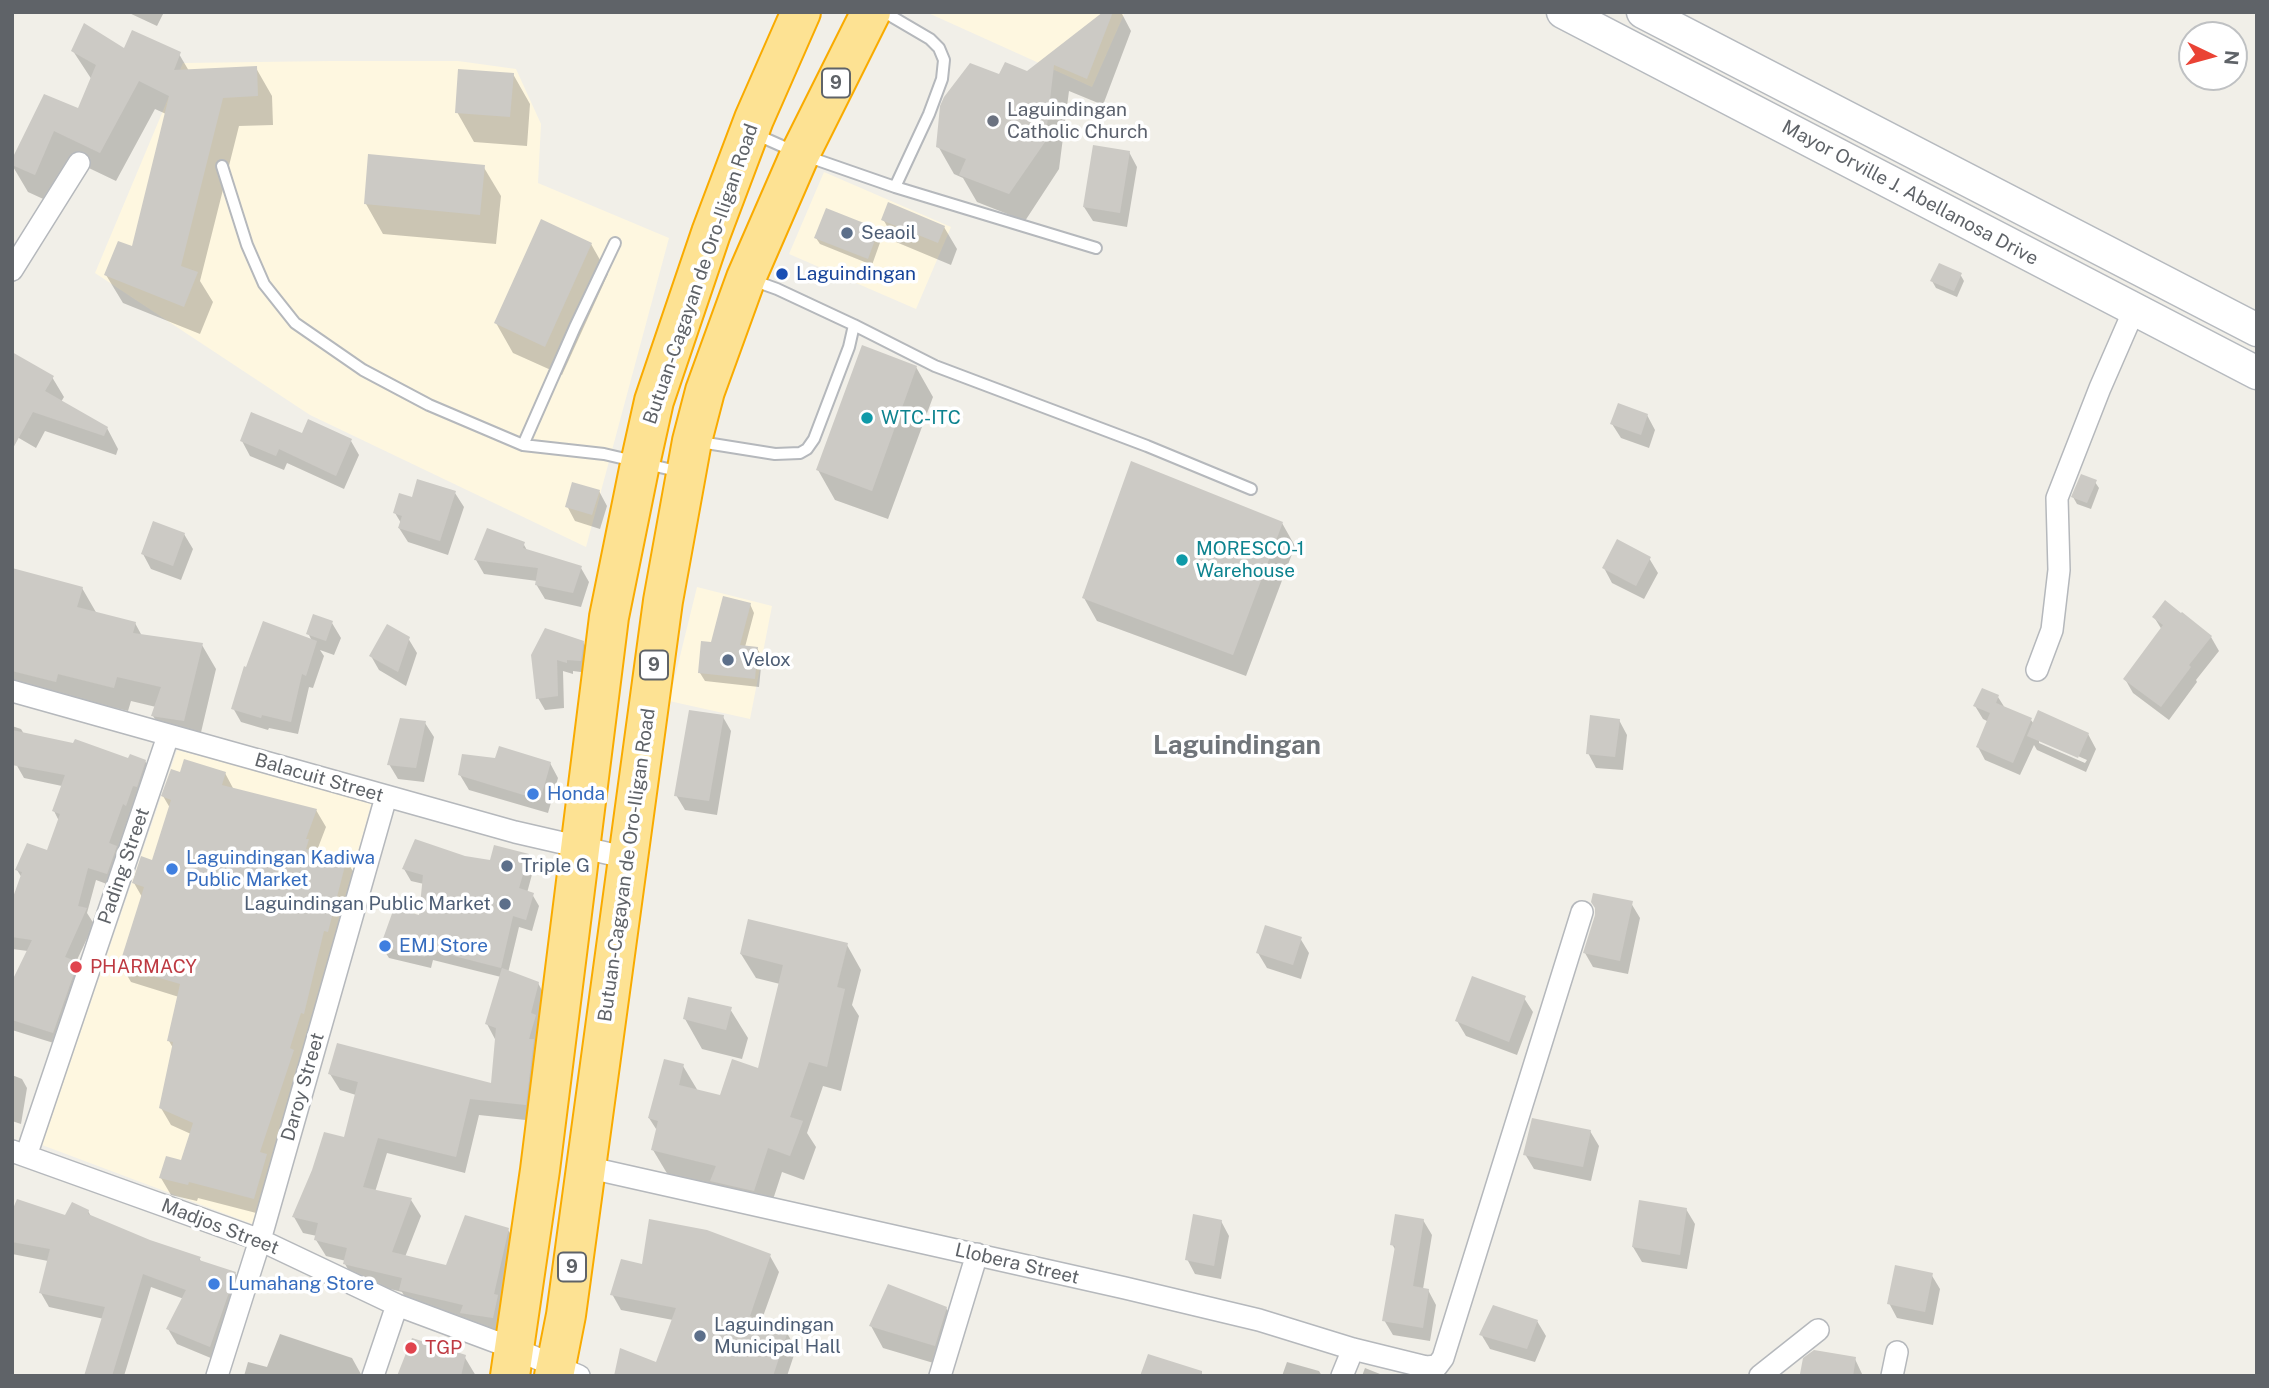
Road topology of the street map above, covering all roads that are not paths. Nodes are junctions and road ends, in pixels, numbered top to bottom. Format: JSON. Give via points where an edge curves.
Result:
{"nodes":[{"id":1,"x":801,"y":12,"type":"edge"},
{"id":2,"x":871,"y":12,"type":"edge"},
{"id":3,"x":884,"y":12,"type":"edge"},
{"id":4,"x":1563,"y":12,"type":"edge"},
{"id":5,"x":1643,"y":12,"type":"edge"},
{"id":6,"x":749,"y":132,"type":"junction"},
{"id":7,"x":800,"y":154,"type":"junction"},
{"id":8,"x":79,"y":163,"type":"dead end"},
{"id":9,"x":222,"y":166,"type":"dead end"},
{"id":10,"x":895,"y":187,"type":"junction"},
{"id":11,"x":615,"y":243,"type":"dead end"},
{"id":12,"x":1096,"y":248,"type":"dead end"},
{"id":13,"x":12,"y":270,"type":"edge"},
{"id":14,"x":746,"y":278,"type":"junction"},
{"id":15,"x":2134,"y":310,"type":"junction"},
{"id":16,"x":854,"y":325,"type":"junction"},
{"id":17,"x":2257,"y":330,"type":"edge"},
{"id":18,"x":2257,"y":373,"type":"edge"},
{"id":19,"x":523,"y":445,"type":"junction"},
{"id":20,"x":689,"y":457,"type":"junction"},
{"id":21,"x":640,"y":464,"type":"junction"},
{"id":22,"x":1251,"y":489,"type":"dead end"},
{"id":23,"x":2038,"y":670,"type":"dead end"},
{"id":24,"x":12,"y":691,"type":"edge"},
{"id":25,"x":168,"y":736,"type":"junction"},
{"id":26,"x":386,"y":797,"type":"junction"},
{"id":27,"x":581,"y":847,"type":"junction"},
{"id":28,"x":628,"y":858,"type":"junction"},
{"id":29,"x":1581,"y":912,"type":"dead end"},
{"id":30,"x":19,"y":1153,"type":"edge"},
{"id":31,"x":586,"y":1167,"type":"junction"},
{"id":32,"x":260,"y":1240,"type":"junction"},
{"id":33,"x":977,"y":1254,"type":"junction"},
{"id":34,"x":397,"y":1305,"type":"junction"},
{"id":35,"x":1818,"y":1330,"type":"dead end"},
{"id":36,"x":1353,"y":1349,"type":"junction"},
{"id":37,"x":1897,"y":1352,"type":"dead end"},
{"id":38,"x":512,"y":1362,"type":"edge"},
{"id":39,"x":563,"y":1373,"type":"edge"},
{"id":40,"x":217,"y":1376,"type":"edge"},
{"id":41,"x":373,"y":1376,"type":"edge"},
{"id":42,"x":940,"y":1376,"type":"edge"},
{"id":43,"x":1342,"y":1376,"type":"edge"},
{"id":44,"x":1760,"y":1376,"type":"edge"},
{"id":45,"x":1892,"y":1376,"type":"edge"}],
"edges":[{"from":1,"to":6,"type":"highway","name":"Butuan-Cagayan de Oro-Iligan Road"},
{"from":2,"to":7,"type":"highway","name":"Butuan-Cagayan de Oro-Iligan Road","number":"9"},
{"from":3,"to":10,"type":"lane","via":[[930,39],[944,61],[929,114]]},
{"from":4,"to":15,"type":"main road","name":"Mayor Orville J. Abellanosa Drive"},
{"from":5,"to":17,"type":"main road","name":"Mayor Orville J. Abellanosa Drive"},
{"from":6,"to":7,"type":"lane"},
{"from":6,"to":21,"type":"highway","name":"Butuan-Cagayan de Oro-Iligan Road","via":[[658,389]]},
{"from":7,"to":10,"type":"lane"},
{"from":7,"to":14,"type":"highway","name":"Butuan-Cagayan de Oro-Iligan Road","number":"9"},
{"from":8,"to":13,"type":"street"},
{"from":9,"to":19,"type":"lane","via":[[264,284],[295,323],[374,376]]},
{"from":10,"to":12,"type":"lane"},
{"from":11,"to":19,"type":"lane"},
{"from":14,"to":16,"type":"lane"},
{"from":14,"to":20,"type":"highway","name":"Butuan-Cagayan de Oro-Iligan Road","number":"9","via":[[705,391]]},
{"from":15,"to":18,"type":"main road","name":"Mayor Orville J. Abellanosa Drive"},
{"from":15,"to":23,"type":"street","via":[[2057,498],[2058,582],[2052,630]]},
{"from":16,"to":20,"type":"lane","via":[[832,396],[807,449],[800,453]]},
{"from":16,"to":22,"type":"lane","via":[[935,366]]},
{"from":19,"to":21,"type":"lane","via":[[604,454]]},
{"from":20,"to":21,"type":"lane"},
{"from":20,"to":28,"type":"highway","name":"Butuan-Cagayan de Oro-Iligan Road","number":"9","via":[[663,601]]},
{"from":21,"to":27,"type":"highway","name":"Butuan-Cagayan de Oro-Iligan Road","via":[[610,617]]},
{"from":24,"to":25,"type":"street","name":"Balacuit Street"},
{"from":25,"to":26,"type":"street","name":"Balacuit Street"},
{"from":25,"to":30,"type":"street","name":"Pading Street"},
{"from":26,"to":27,"type":"street","name":"Balacuit Street"},
{"from":26,"to":32,"type":"street","name":"Daroy Street"},
{"from":27,"to":28,"type":"street","name":"Balacuit Street"},
{"from":27,"to":38,"type":"highway","name":"Butuan-Cagayan de Oro-Iligan Road"},
{"from":28,"to":31,"type":"highway","name":"Butuan-Cagayan de Oro-Iligan Road","number":"9"},
{"from":29,"to":36,"type":"street","name":"Llobera Street","via":[[1443,1358],[1437,1366],[1426,1367]]},
{"from":30,"to":32,"type":"street","name":"Madjos Street"},
{"from":31,"to":33,"type":"street","name":"Llobera Street"},
{"from":31,"to":39,"type":"highway","name":"Butuan-Cagayan de Oro-Iligan Road","number":"9"},
{"from":32,"to":34,"type":"street","name":"Madjos Street"},
{"from":32,"to":40,"type":"street","name":"Daroy Street"},
{"from":33,"to":36,"type":"street","name":"Llobera Street","via":[[1259,1320]]},
{"from":33,"to":42,"type":"street"},
{"from":34,"to":38,"type":"street","name":"Madjos Street"},
{"from":34,"to":41,"type":"street"},
{"from":35,"to":44,"type":"street"},
{"from":36,"to":43,"type":"street"},
{"from":37,"to":45,"type":"street"},
{"from":38,"to":39,"type":"street","name":"Madjos Street"}]}
